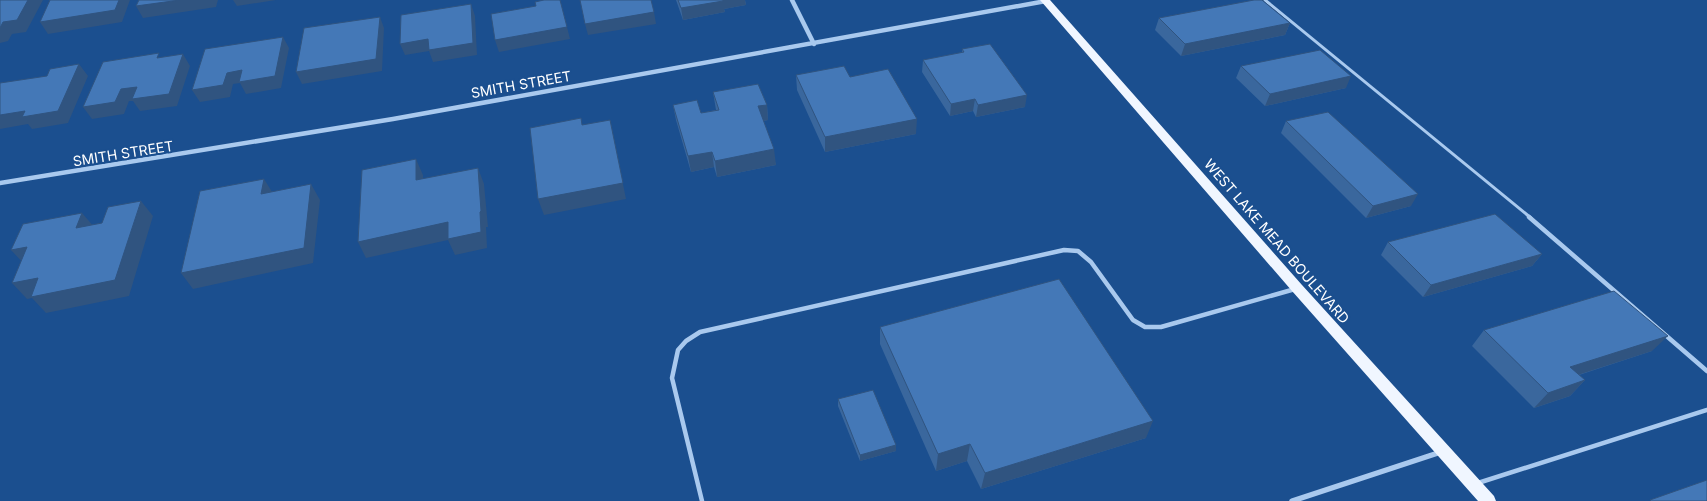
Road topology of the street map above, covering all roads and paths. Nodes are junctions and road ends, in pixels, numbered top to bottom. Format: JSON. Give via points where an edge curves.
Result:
{"nodes":[{"id":1,"x":792,"y":0,"type":"edge"},
{"id":2,"x":1045,"y":0,"type":"edge"},
{"id":3,"x":1265,"y":0,"type":"edge"},
{"id":4,"x":814,"y":44,"type":"junction"},
{"id":5,"x":0,"y":184,"type":"edge"},
{"id":6,"x":1297,"y":288,"type":"junction"},
{"id":7,"x":1707,"y":371,"type":"edge"},
{"id":8,"x":1707,"y":410,"type":"edge"},
{"id":9,"x":1444,"y":451,"type":"junction"},
{"id":10,"x":1474,"y":485,"type":"junction"},
{"id":11,"x":702,"y":501,"type":"edge"},
{"id":12,"x":1292,"y":501,"type":"edge"},
{"id":13,"x":1488,"y":501,"type":"edge"}],
"edges":[{"from":1,"to":4,"type":"street"},
{"from":2,"to":4,"type":"street","name":"SMITH STREET"},
{"from":2,"to":6,"type":"main road","name":"WEST LAKE MEAD BOULEVARD"},
{"from":3,"to":7,"type":"lane","via":[[1403,110]]},
{"from":4,"to":5,"type":"street","name":"SMITH STREET","via":[[168,158]]},
{"from":6,"to":9,"type":"main road","name":"WEST LAKE MEAD BOULEVARD"},
{"from":6,"to":11,"type":"lane","via":[[1161,327],[1145,326],[1133,320],[1091,262],[1078,251],[1064,250],[700,332],[683,341],[673,359],[672,378]]},
{"from":8,"to":10,"type":"lane"},
{"from":9,"to":10,"type":"main road","name":"WEST LAKE MEAD BOULEVARD"},
{"from":9,"to":12,"type":"street"},
{"from":10,"to":13,"type":"main road","name":"WEST LAKE MEAD BOULEVARD"}]}
